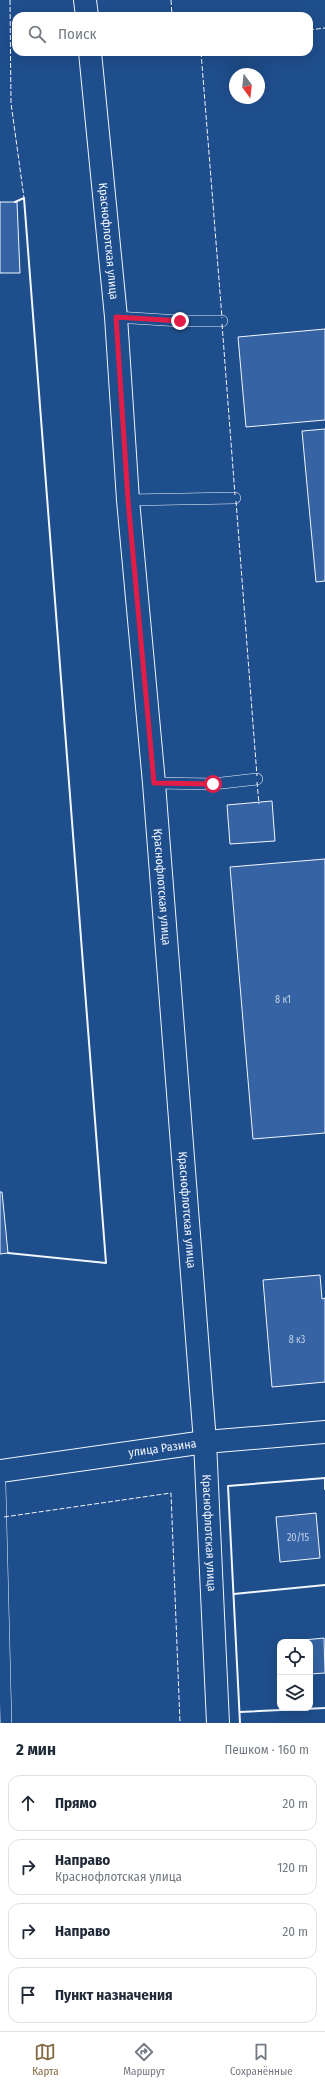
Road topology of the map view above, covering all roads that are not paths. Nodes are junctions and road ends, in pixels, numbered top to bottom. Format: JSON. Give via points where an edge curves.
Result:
{"nodes":[{"id":1,"x":85,"y":0,"type":"edge"},
{"id":2,"x":86,"y":12,"type":"edge"},
{"id":3,"x":90,"y":56,"type":"edge"},
{"id":4,"x":116,"y":317,"type":"junction"},
{"id":5,"x":222,"y":321,"type":"dead end"},
{"id":6,"x":235,"y":498,"type":"dead end"},
{"id":7,"x":128,"y":500,"type":"junction"},
{"id":8,"x":257,"y":779,"type":"dead end"},
{"id":9,"x":154,"y":783,"type":"junction"},
{"id":10,"x":325,"y":1432,"type":"edge"},
{"id":11,"x":205,"y":1442,"type":"junction"},
{"id":12,"x":0,"y":1471,"type":"edge"},
{"id":13,"x":0,"y":1484,"type":"edge"},
{"id":14,"x":6,"y":1723,"type":"edge"},
{"id":15,"x":218,"y":1723,"type":"edge"}],
"edges":[{"from":1,"to":2,"type":"street"},
{"from":3,"to":4,"type":"street","name":"Краснофлотская улица"},
{"from":4,"to":5,"type":"lane"},
{"from":4,"to":7,"type":"street","name":"Краснофлотская улица"},
{"from":6,"to":7,"type":"lane"},
{"from":7,"to":9,"type":"street","name":"Краснофлотская улица"},
{"from":8,"to":9,"type":"lane","via":[[213,784]]},
{"from":9,"to":11,"type":"street","name":"Краснофлотская улица"},
{"from":10,"to":11,"type":"street","name":"улица Разина"},
{"from":11,"to":12,"type":"street","name":"улица Разина"},
{"from":11,"to":15,"type":"street","name":"Краснофлотская улица"},
{"from":13,"to":14,"type":"lane"}]}
